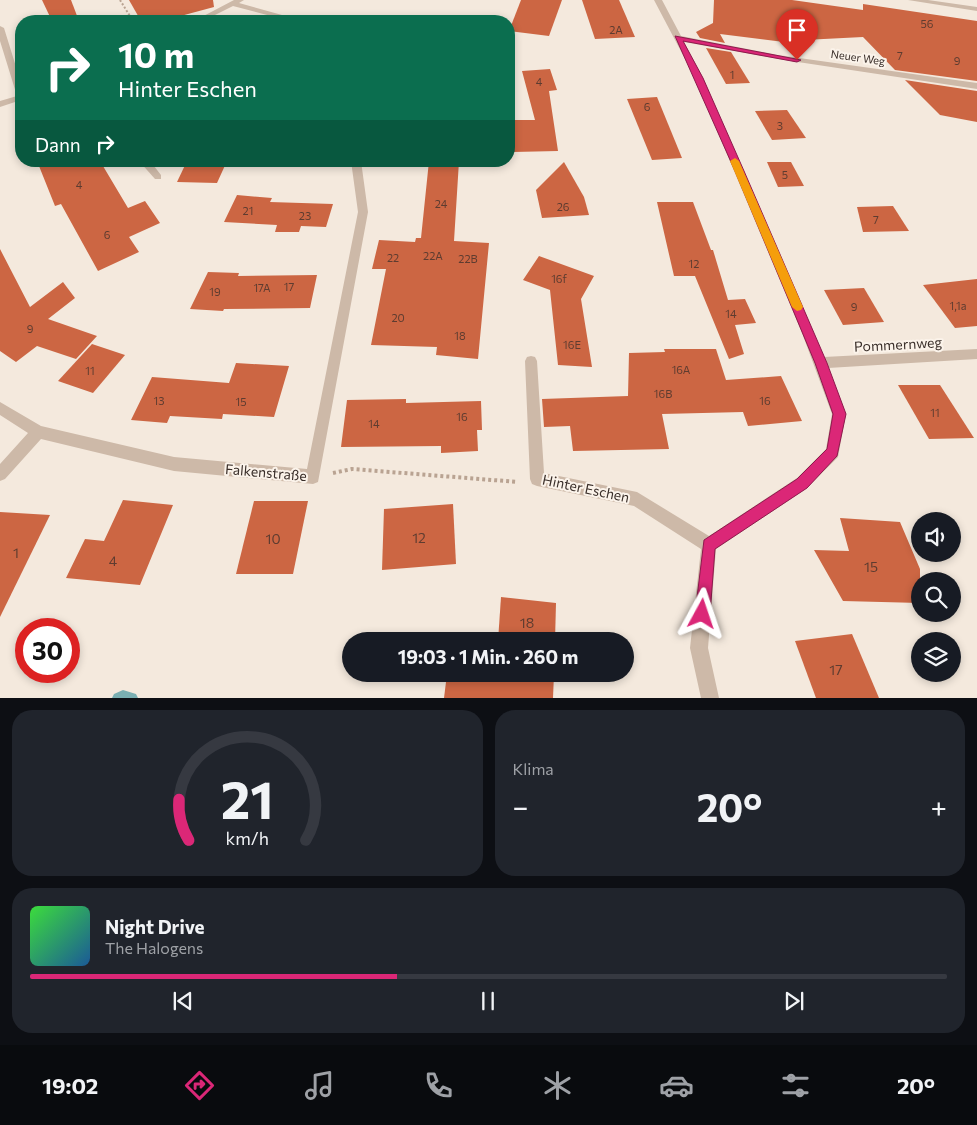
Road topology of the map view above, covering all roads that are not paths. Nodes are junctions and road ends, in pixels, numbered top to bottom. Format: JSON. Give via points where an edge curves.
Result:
{"nodes":[{"id":1,"x":658,"y":0,"type":"edge"},
{"id":2,"x":912,"y":0,"type":"edge"},
{"id":3,"x":237,"y":2,"type":"edge"},
{"id":4,"x":977,"y":9,"type":"edge"},
{"id":5,"x":213,"y":15,"type":"edge"},
{"id":6,"x":276,"y":15,"type":"edge"},
{"id":7,"x":0,"y":28,"type":"edge"},
{"id":8,"x":677,"y":38,"type":"junction"},
{"id":9,"x":15,"y":77,"type":"edge"},
{"id":10,"x":977,"y":86,"type":"edge"},
{"id":11,"x":15,"y":99,"type":"edge"},
{"id":12,"x":0,"y":104,"type":"edge"},
{"id":13,"x":149,"y":167,"type":"edge"},
{"id":14,"x":357,"y":167,"type":"edge"},
{"id":15,"x":158,"y":177,"type":"dead end"},
{"id":16,"x":977,"y":354,"type":"edge"},
{"id":17,"x":531,"y":361,"type":"dead end"},
{"id":18,"x":821,"y":363,"type":"junction"},
{"id":19,"x":0,"y":408,"type":"edge"},
{"id":20,"x":38,"y":432,"type":"junction"},
{"id":21,"x":0,"y":474,"type":"edge"},
{"id":22,"x":709,"y":545,"type":"junction"},
{"id":23,"x":710,"y":698,"type":"edge"}],
"edges":[{"from":1,"to":8,"type":"street"},
{"from":2,"to":4,"type":"street"},
{"from":3,"to":5,"type":"street"},
{"from":3,"to":6,"type":"street"},
{"from":7,"to":9,"type":"street"},
{"from":8,"to":10,"type":"street","name":"Neuer Weg","via":[[778,57]]},
{"from":8,"to":18,"type":"street","via":[[699,78]]},
{"from":11,"to":12,"type":"street"},
{"from":13,"to":15,"type":"street"},
{"from":14,"to":20,"type":"street","name":"Falkenstraße","via":[[363,212],[312,477],[174,464]]},
{"from":16,"to":18,"type":"street","name":"Pommernweg"},
{"from":17,"to":22,"type":"street","name":"Hinter Eschen","via":[[537,479],[637,499]]},
{"from":18,"to":22,"type":"street","via":[[839,414],[833,452],[802,483]]},
{"from":19,"to":20,"type":"street","name":"Falkenstraße"},
{"from":20,"to":21,"type":"street"},
{"from":22,"to":23,"type":"street","via":[[699,648]]}]}
